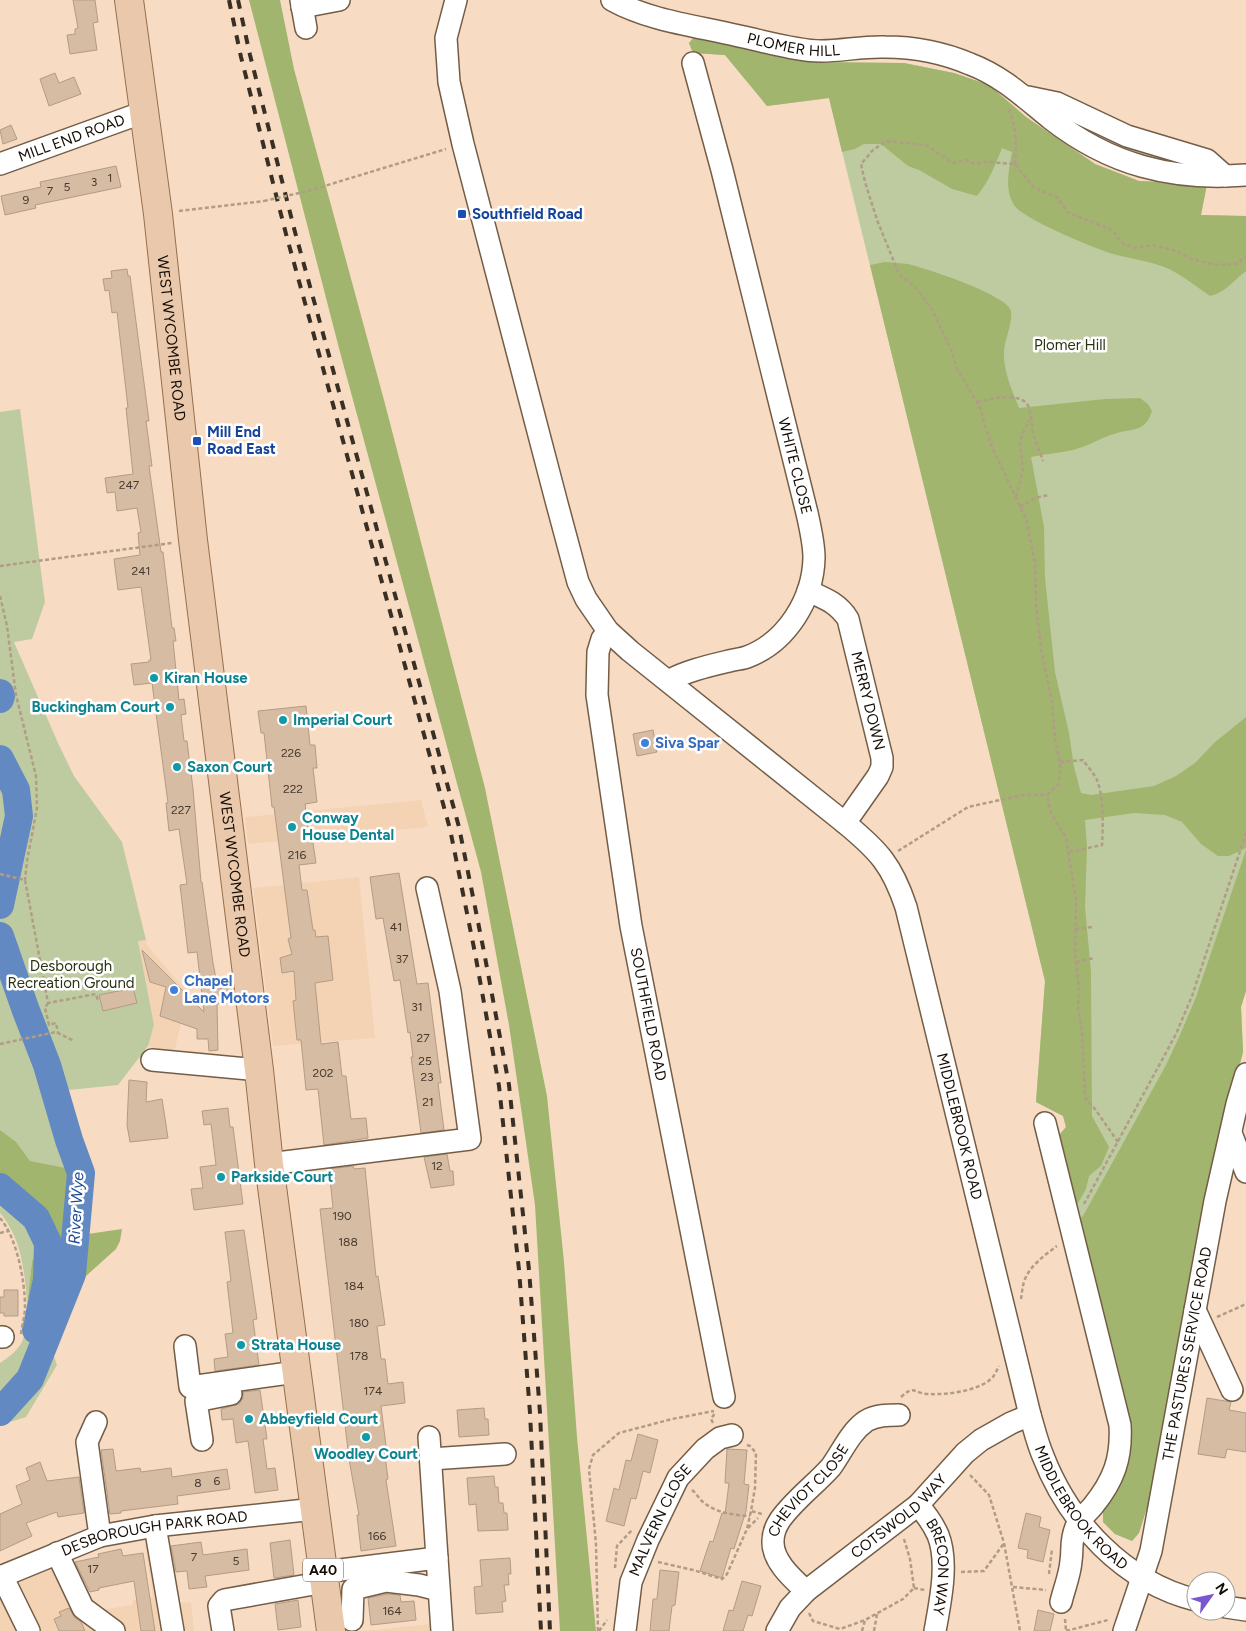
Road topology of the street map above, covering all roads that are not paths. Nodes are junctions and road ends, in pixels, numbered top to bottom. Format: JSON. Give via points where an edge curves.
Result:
{"nodes":[{"id":1,"x":128,"y":0,"type":"edge"},
{"id":2,"x":340,"y":0,"type":"edge"},
{"id":3,"x":456,"y":0,"type":"edge"},
{"id":4,"x":612,"y":0,"type":"edge"},
{"id":5,"x":302,"y":4,"type":"edge"},
{"id":6,"x":654,"y":8,"type":"edge"},
{"id":7,"x":306,"y":28,"type":"dead end"},
{"id":8,"x":692,"y":63,"type":"dead end"},
{"id":9,"x":144,"y":112,"type":"junction"},
{"id":10,"x":0,"y":164,"type":"edge"},
{"id":11,"x":1246,"y":175,"type":"edge"},
{"id":12,"x":808,"y":591,"type":"junction"},
{"id":13,"x":608,"y":631,"type":"junction"},
{"id":14,"x":668,"y":682,"type":"junction"},
{"id":15,"x":845,"y":823,"type":"junction"},
{"id":16,"x":427,"y":888,"type":"dead end"},
{"id":17,"x":152,"y":1060,"type":"dead end"},
{"id":18,"x":259,"y":1070,"type":"junction"},
{"id":19,"x":1246,"y":1074,"type":"edge"},
{"id":20,"x":1045,"y":1123,"type":"dead end"},
{"id":21,"x":1231,"y":1133,"type":"junction"},
{"id":22,"x":269,"y":1164,"type":"junction"},
{"id":23,"x":1246,"y":1172,"type":"edge"},
{"id":24,"x":1198,"y":1317,"type":"junction"},
{"id":25,"x":185,"y":1346,"type":"dead end"},
{"id":26,"x":298,"y":1380,"type":"junction"},
{"id":27,"x":1232,"y":1390,"type":"dead end"},
{"id":28,"x":721,"y":1404,"type":"road end"},
{"id":29,"x":899,"y":1415,"type":"dead end"},
{"id":30,"x":1030,"y":1415,"type":"junction"},
{"id":31,"x":96,"y":1422,"type":"dead end"},
{"id":32,"x":732,"y":1435,"type":"road end"},
{"id":33,"x":429,"y":1437,"type":"dead end"},
{"id":34,"x":202,"y":1440,"type":"dead end"},
{"id":35,"x":505,"y":1454,"type":"dead end"},
{"id":36,"x":431,"y":1459,"type":"junction"},
{"id":37,"x":918,"y":1505,"type":"junction"},
{"id":38,"x":315,"y":1509,"type":"junction"},
{"id":39,"x":1078,"y":1521,"type":"junction"},
{"id":40,"x":155,"y":1526,"type":"junction"},
{"id":41,"x":100,"y":1536,"type":"junction"},
{"id":42,"x":58,"y":1553,"type":"junction"},
{"id":43,"x":437,"y":1558,"type":"junction"},
{"id":44,"x":1,"y":1576,"type":"edge"},
{"id":45,"x":324,"y":1577,"type":"junction"},
{"id":46,"x":1143,"y":1578,"type":"junction"},
{"id":47,"x":439,"y":1590,"type":"junction"},
{"id":48,"x":806,"y":1591,"type":"junction"},
{"id":49,"x":1186,"y":1596,"type":"edge"},
{"id":50,"x":1060,"y":1602,"type":"dead end"},
{"id":51,"x":1126,"y":1623,"type":"edge"},
{"id":52,"x":332,"y":1628,"type":"edge"},
{"id":53,"x":28,"y":1631,"type":"edge"},
{"id":54,"x":114,"y":1631,"type":"edge"},
{"id":55,"x":173,"y":1631,"type":"edge"},
{"id":56,"x":223,"y":1631,"type":"edge"},
{"id":57,"x":442,"y":1631,"type":"edge"},
{"id":58,"x":625,"y":1631,"type":"edge"},
{"id":59,"x":776,"y":1631,"type":"edge"},
{"id":60,"x":935,"y":1631,"type":"edge"}],
"edges":[{"from":1,"to":9,"type":"main road","name":"WEST WYCOMBE ROAD","number":"A40"},
{"from":2,"to":5,"type":"street"},
{"from":3,"to":13,"type":"street","via":[[446,38],[449,82],[463,144],[578,582],[586,600]]},
{"from":4,"to":6,"type":"street","name":"PLOMER HILL"},
{"from":5,"to":7,"type":"street"},
{"from":6,"to":11,"type":"street","name":"PLOMER HILL","via":[[775,44],[819,51],[884,47],[919,50],[970,63],[1003,80],[1079,138],[1107,154],[1180,175]]},
{"from":8,"to":12,"type":"street","name":"WHITE CLOSE","via":[[722,170],[812,537],[813,575]]},
{"from":9,"to":10,"type":"street","name":"MILL END ROAD"},
{"from":9,"to":18,"type":"main road","name":"WEST WYCOMBE ROAD","number":"A40"},
{"from":12,"to":14,"type":"street","name":"WHITE CLOSE","via":[[790,624],[763,648],[747,657],[688,672]]},
{"from":12,"to":15,"type":"street","name":"MERRY DOWN","via":[[835,604],[848,618],[882,758],[878,776]]},
{"from":13,"to":14,"type":"street"},
{"from":13,"to":28,"type":"street","name":"SOUTHFIELD ROAD","via":[[598,652],[597,696],[631,926]]},
{"from":14,"to":15,"type":"street","name":"MIDDLEBROOK ROAD"},
{"from":15,"to":30,"type":"street","name":"MIDDLEBROOK ROAD","via":[[884,860],[898,884],[906,907]]},
{"from":16,"to":22,"type":"street","via":[[450,991],[470,1139]]},
{"from":17,"to":18,"type":"street"},
{"from":18,"to":22,"type":"main road","name":"WEST WYCOMBE ROAD","number":"A40"},
{"from":19,"to":21,"type":"street","name":"THE PASTURES SERVICE ROAD"},
{"from":20,"to":39,"type":"street","via":[[1120,1425],[1119,1458],[1112,1476],[1093,1506]]},
{"from":21,"to":23,"type":"street"},
{"from":21,"to":24,"type":"street","name":"THE PASTURES SERVICE ROAD","via":[[1216,1201]]},
{"from":22,"to":26,"type":"main road","name":"WEST WYCOMBE ROAD","number":"A40"},
{"from":24,"to":27,"type":"street"},
{"from":24,"to":46,"type":"street","name":"THE PASTURES SERVICE ROAD"},
{"from":25,"to":26,"type":"street","via":[[190,1387]]},
{"from":26,"to":34,"type":"street","via":[[196,1402]]},
{"from":26,"to":38,"type":"main road","name":"WEST WYCOMBE ROAD","number":"A40"},
{"from":29,"to":48,"type":"street","name":"CHEVIOT CLOSE","via":[[877,1416],[866,1421],[775,1529],[773,1543],[778,1558]]},
{"from":30,"to":37,"type":"street","name":"COTSWOLD WAY","via":[[995,1430],[965,1452]]},
{"from":30,"to":39,"type":"street","name":"MIDDLEBROOK ROAD","via":[[1042,1456]]},
{"from":31,"to":41,"type":"street","via":[[87,1442]]},
{"from":32,"to":58,"type":"street","name":"MALVERN CLOSE","via":[[720,1438],[705,1449],[678,1478],[631,1582]]},
{"from":33,"to":36,"type":"street"},
{"from":35,"to":36,"type":"street"},
{"from":36,"to":43,"type":"street"},
{"from":37,"to":48,"type":"street","name":"COTSWOLD WAY"},
{"from":37,"to":60,"type":"street","name":"BRECON WAY","via":[[938,1536],[942,1553],[942,1589]]},
{"from":38,"to":40,"type":"street","name":"DESBOROUGH PARK ROAD"},
{"from":38,"to":45,"type":"main road","name":"WEST WYCOMBE ROAD","number":"A40"},
{"from":39,"to":46,"type":"street","name":"MIDDLEBROOK ROAD","via":[[1110,1554]]},
{"from":39,"to":50,"type":"street","via":[[1071,1544],[1072,1560]]},
{"from":40,"to":41,"type":"street","name":"DESBOROUGH PARK ROAD"},
{"from":40,"to":55,"type":"street"},
{"from":41,"to":42,"type":"street","name":"DESBOROUGH PARK ROAD"},
{"from":42,"to":44,"type":"street","name":"DESBOROUGH PARK ROAD"},
{"from":42,"to":54,"type":"street","via":[[83,1608]]},
{"from":43,"to":45,"type":"street"},
{"from":43,"to":47,"type":"street"},
{"from":44,"to":53,"type":"street"},
{"from":45,"to":52,"type":"main road","name":"WEST WYCOMBE ROAD","number":"A40"},
{"from":45,"to":56,"type":"street","via":[[224,1600],[219,1606]]},
{"from":46,"to":49,"type":"street","name":"MIDDLEBROOK ROAD"},
{"from":46,"to":51,"type":"street","name":"THE PASTURES SERVICE ROAD"},
{"from":47,"to":52,"type":"street","via":[[386,1581],[353,1589]]},
{"from":47,"to":57,"type":"street"},
{"from":48,"to":59,"type":"street","name":"COTSWOLD WAY","via":[[790,1608]]}]}
